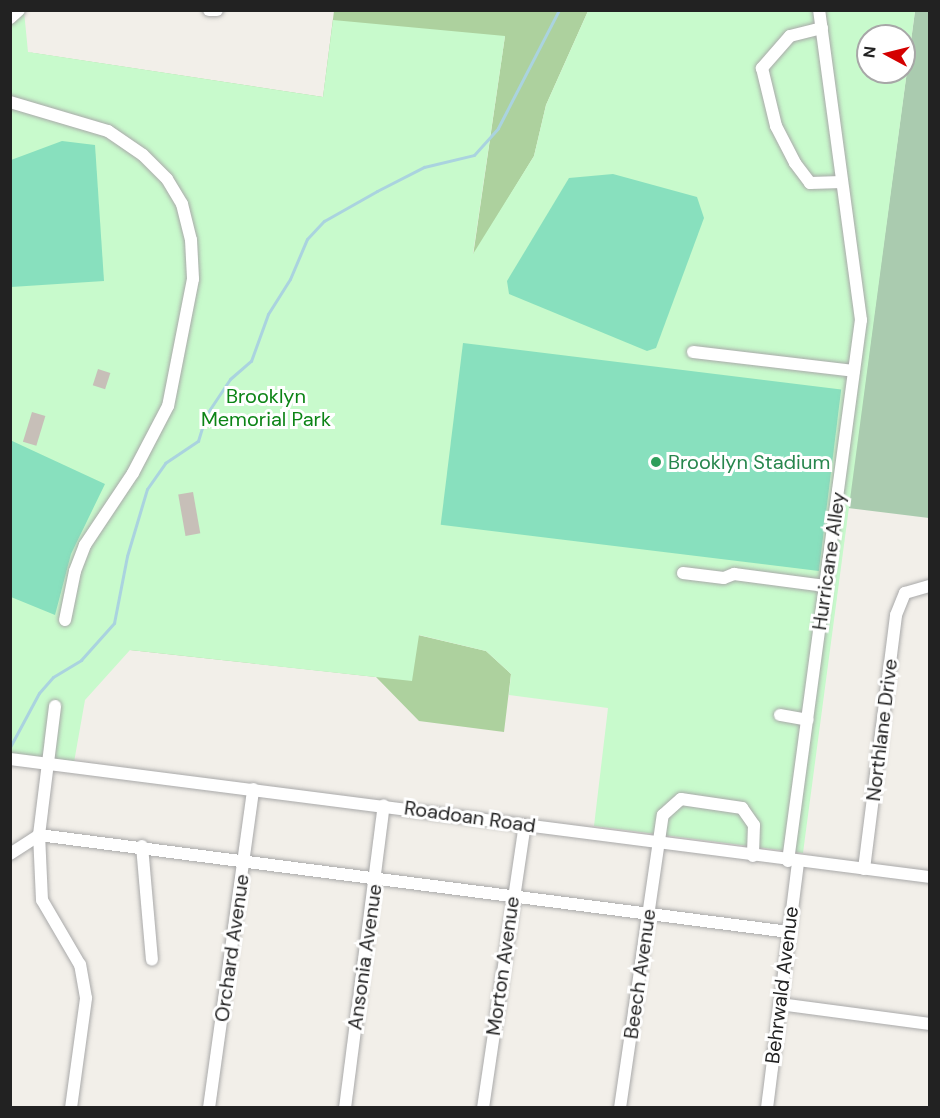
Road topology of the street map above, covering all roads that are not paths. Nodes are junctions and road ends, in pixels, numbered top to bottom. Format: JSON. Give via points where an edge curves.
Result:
{"nodes":[{"id":1,"x":19,"y":10,"type":"edge"},
{"id":2,"x":819,"y":10,"type":"edge"},
{"id":3,"x":10,"y":18,"type":"edge"},
{"id":4,"x":822,"y":28,"type":"junction"},
{"id":5,"x":10,"y":102,"type":"edge"},
{"id":6,"x":842,"y":182,"type":"junction"},
{"id":7,"x":693,"y":352,"type":"dead end"},
{"id":8,"x":854,"y":371,"type":"junction"},
{"id":9,"x":683,"y":573,"type":"dead end"},
{"id":10,"x":930,"y":585,"type":"edge"},
{"id":11,"x":825,"y":586,"type":"junction"},
{"id":12,"x":65,"y":620,"type":"dead end"},
{"id":13,"x":55,"y":706,"type":"dead end"},
{"id":14,"x":780,"y":715,"type":"dead end"},
{"id":15,"x":808,"y":720,"type":"junction"},
{"id":16,"x":10,"y":759,"type":"edge"},
{"id":17,"x":48,"y":765,"type":"junction"},
{"id":18,"x":253,"y":789,"type":"junction"},
{"id":19,"x":384,"y":806,"type":"junction"},
{"id":20,"x":525,"y":825,"type":"junction"},
{"id":21,"x":39,"y":835,"type":"junction"},
{"id":22,"x":657,"y":841,"type":"junction"},
{"id":23,"x":142,"y":846,"type":"junction"},
{"id":24,"x":10,"y":854,"type":"edge"},
{"id":25,"x":753,"y":856,"type":"junction"},
{"id":26,"x":245,"y":860,"type":"junction"},
{"id":27,"x":793,"y":862,"type":"junction"},
{"id":28,"x":864,"y":869,"type":"junction"},
{"id":29,"x":930,"y":877,"type":"edge"},
{"id":30,"x":375,"y":878,"type":"junction"},
{"id":31,"x":512,"y":895,"type":"junction"},
{"id":32,"x":649,"y":914,"type":"junction"},
{"id":33,"x":789,"y":932,"type":"junction"},
{"id":34,"x":152,"y":960,"type":"dead end"},
{"id":35,"x":780,"y":1004,"type":"junction"},
{"id":36,"x":930,"y":1023,"type":"edge"},
{"id":37,"x":71,"y":1107,"type":"edge"},
{"id":38,"x":209,"y":1107,"type":"edge"},
{"id":39,"x":345,"y":1107,"type":"edge"},
{"id":40,"x":483,"y":1107,"type":"edge"},
{"id":41,"x":620,"y":1107,"type":"edge"},
{"id":42,"x":767,"y":1107,"type":"edge"}],
"edges":[{"from":1,"to":3,"type":"street"},
{"from":2,"to":4,"type":"street","name":"Hurricane Alley"},
{"from":4,"to":6,"type":"street","name":"Hurricane Alley"},
{"from":4,"to":6,"type":"street","via":[[790,36],[762,68],[776,126],[810,183]]},
{"from":5,"to":12,"type":"street","via":[[108,130],[143,155],[167,179],[182,204],[191,240],[193,279],[168,406],[133,472],[85,545]]},
{"from":6,"to":8,"type":"street","name":"Hurricane Alley","via":[[861,320]]},
{"from":7,"to":8,"type":"street"},
{"from":8,"to":11,"type":"street","name":"Hurricane Alley"},
{"from":9,"to":11,"type":"street","via":[[724,578],[734,574]]},
{"from":10,"to":28,"type":"street","name":"Northlane Drive","via":[[905,592],[896,615]]},
{"from":11,"to":15,"type":"street","name":"Hurricane Alley"},
{"from":13,"to":17,"type":"street"},
{"from":14,"to":15,"type":"street"},
{"from":15,"to":27,"type":"street","name":"Hurricane Alley"},
{"from":16,"to":17,"type":"street","name":"Roadoan Road"},
{"from":17,"to":18,"type":"street","name":"Roadoan Road"},
{"from":17,"to":21,"type":"street"},
{"from":18,"to":19,"type":"street","name":"Roadoan Road"},
{"from":18,"to":26,"type":"street","name":"Orchard Avenue"},
{"from":19,"to":20,"type":"street","name":"Roadoan Road"},
{"from":19,"to":30,"type":"street","name":"Ansonia Avenue"},
{"from":20,"to":22,"type":"street","name":"Roadoan Road"},
{"from":20,"to":31,"type":"street","name":"Morton Avenue"},
{"from":21,"to":23,"type":"street"},
{"from":21,"to":24,"type":"street"},
{"from":21,"to":37,"type":"street","via":[[42,900],[81,965],[87,998]]},
{"from":22,"to":25,"type":"street","name":"Roadoan Road"},
{"from":22,"to":25,"type":"street","name":"Beech Avenue","via":[[663,815],[671,804],[681,800],[733,804],[750,815],[754,825]]},
{"from":22,"to":32,"type":"street","name":"Beech Avenue"},
{"from":23,"to":26,"type":"street"},
{"from":23,"to":34,"type":"street"},
{"from":25,"to":27,"type":"street","name":"Roadoan Road"},
{"from":26,"to":30,"type":"street"},
{"from":26,"to":38,"type":"street","name":"Orchard Avenue"},
{"from":27,"to":28,"type":"street","name":"Roadoan Road"},
{"from":27,"to":33,"type":"street","name":"Behrwald Avenue"},
{"from":28,"to":29,"type":"street","name":"Roadoan Road"},
{"from":30,"to":31,"type":"street"},
{"from":30,"to":39,"type":"street","name":"Ansonia Avenue"},
{"from":31,"to":32,"type":"street"},
{"from":31,"to":40,"type":"street","name":"Morton Avenue"},
{"from":32,"to":33,"type":"street"},
{"from":32,"to":41,"type":"street","name":"Beech Avenue"},
{"from":33,"to":35,"type":"street","name":"Behrwald Avenue"},
{"from":35,"to":36,"type":"street"},
{"from":35,"to":42,"type":"street","name":"Behrwald Avenue"}]}
